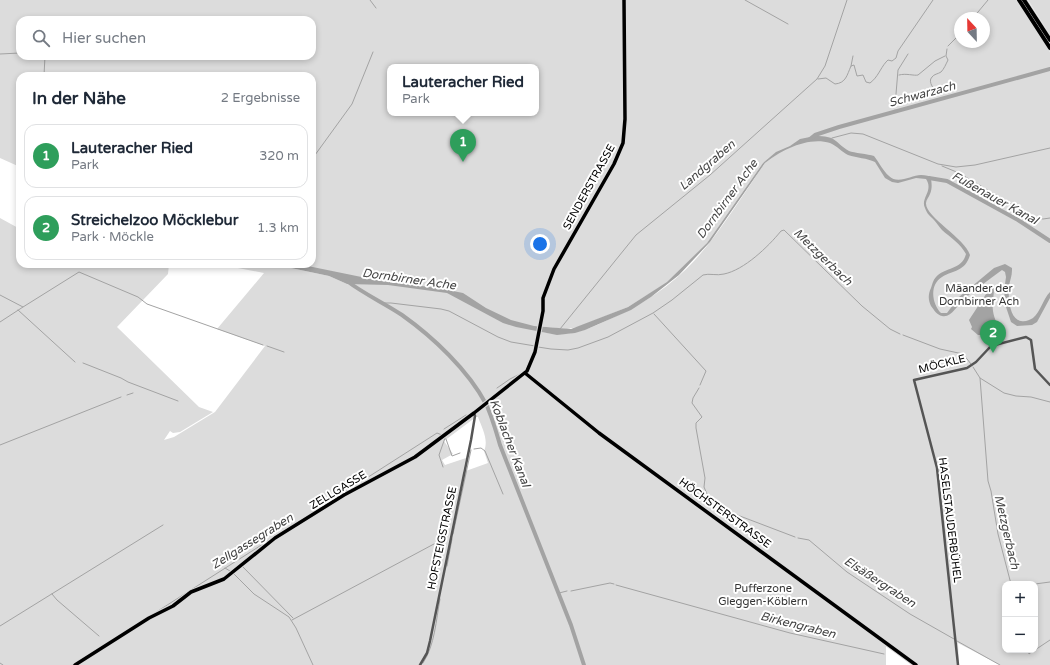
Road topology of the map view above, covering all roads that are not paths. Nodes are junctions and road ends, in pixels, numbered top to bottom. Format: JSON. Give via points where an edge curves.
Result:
{"nodes":[{"id":1,"x":624,"y":0,"type":"edge"},
{"id":2,"x":1020,"y":0,"type":"edge"},
{"id":3,"x":1024,"y":0,"type":"edge"},
{"id":4,"x":1050,"y":40,"type":"edge"},
{"id":5,"x":1050,"y":48,"type":"edge"},
{"id":6,"x":525,"y":373,"type":"junction"},
{"id":7,"x":914,"y":380,"type":"joint"},
{"id":8,"x":1050,"y":385,"type":"edge"},
{"id":9,"x":474,"y":413,"type":"junction"},
{"id":10,"x":75,"y":665,"type":"edge"},
{"id":11,"x":420,"y":665,"type":"edge"},
{"id":12,"x":916,"y":665,"type":"edge"},
{"id":13,"x":958,"y":665,"type":"edge"}],
"edges":[{"from":1,"to":6,"type":"main road","name":"SENDERSTRASSE","via":[[623,143],[614,164],[554,269],[544,296],[537,345]]},
{"from":2,"to":5,"type":"highway"},
{"from":3,"to":4,"type":"highway"},
{"from":6,"to":9,"type":"main road","name":"ZELLGASSE"},
{"from":6,"to":12,"type":"main road","name":"HÖCHSTERSTRASSE","via":[[599,433]]},
{"from":7,"to":8,"type":"street","name":"MÖCKLE","via":[[967,368],[990,346],[1026,337],[1031,340],[1035,369]]},
{"from":7,"to":13,"type":"street","name":"HASELSTAUDERBÜHEL","via":[[937,468]]},
{"from":9,"to":10,"type":"main road","name":"ZELLGASSE","via":[[415,457],[344,495],[275,538],[224,579],[191,592],[173,606]]},
{"from":9,"to":11,"type":"street","name":"HOFSTEIGSTRASSE","via":[[471,440],[430,641]]}]}
